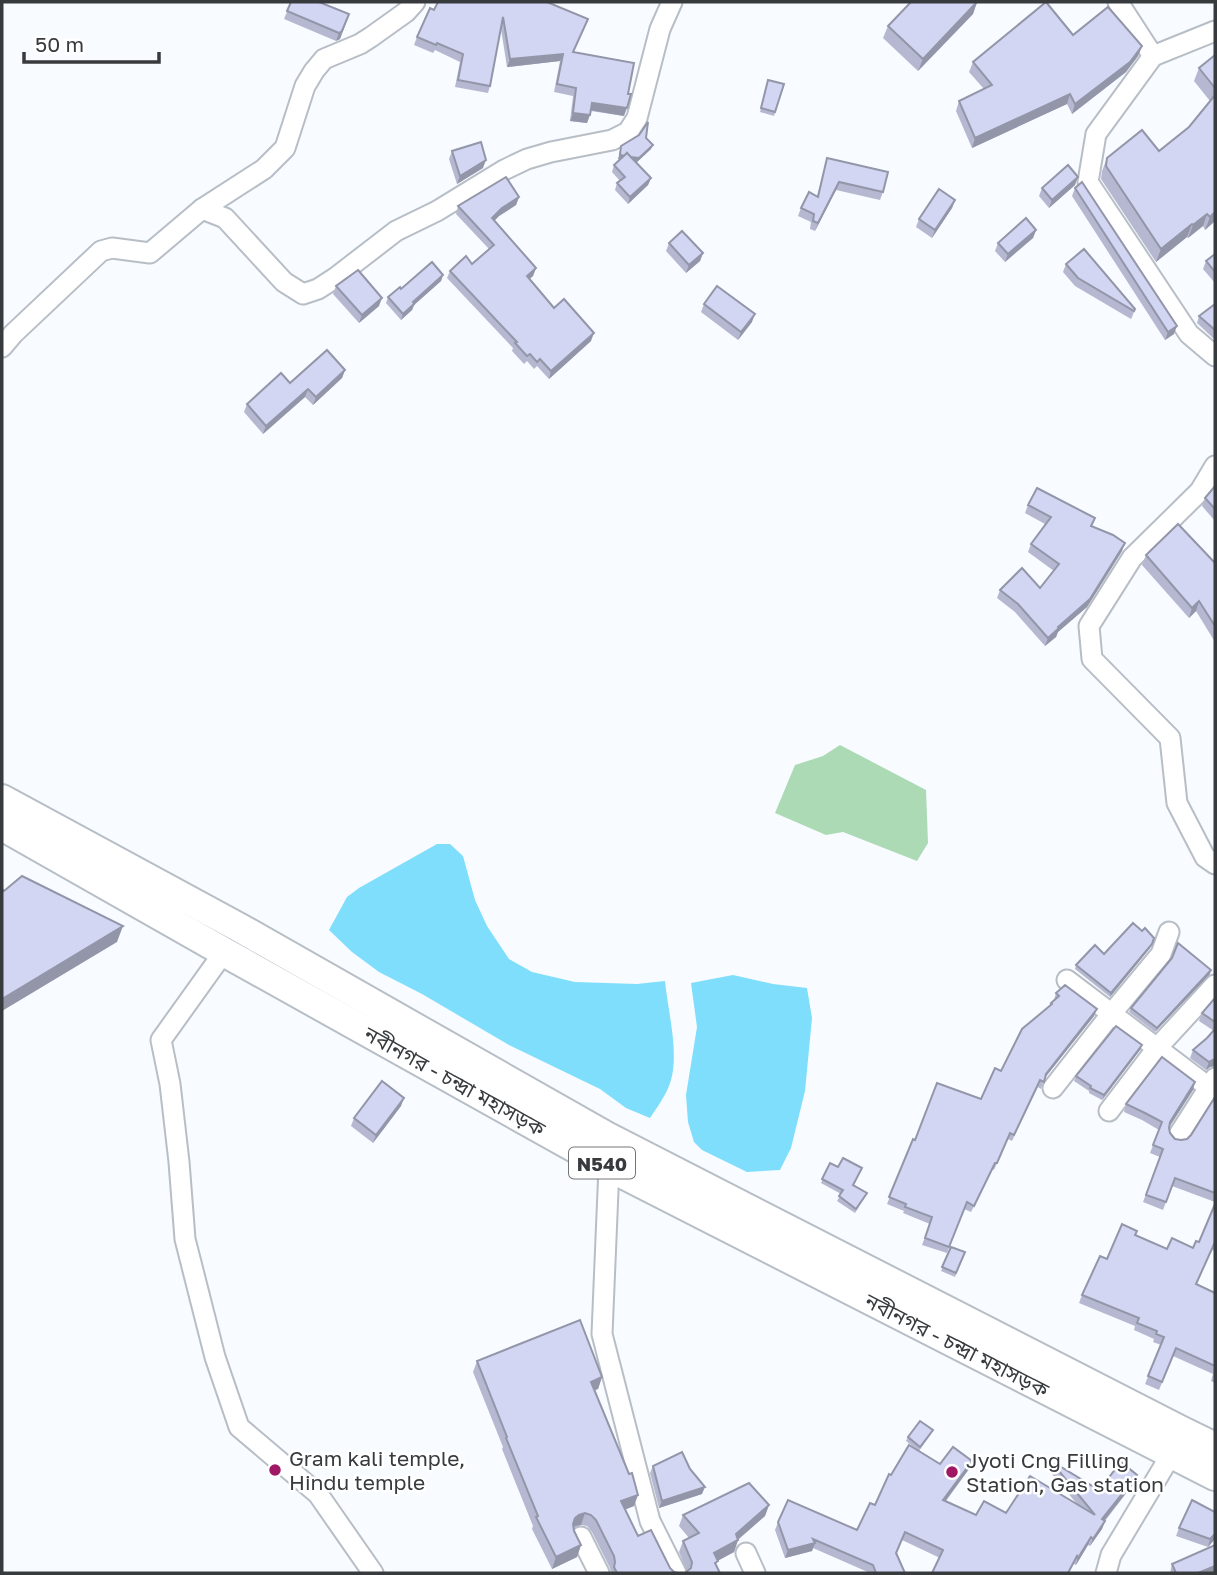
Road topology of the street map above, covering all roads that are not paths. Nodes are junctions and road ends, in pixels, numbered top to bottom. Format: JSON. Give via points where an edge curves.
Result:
{"nodes":[{"id":1,"x":415,"y":2,"type":"edge"},
{"id":2,"x":672,"y":2,"type":"edge"},
{"id":3,"x":1118,"y":2,"type":"edge"},
{"id":4,"x":1215,"y":31,"type":"edge"},
{"id":5,"x":1153,"y":56,"type":"junction"},
{"id":6,"x":202,"y":209,"type":"junction"},
{"id":7,"x":2,"y":347,"type":"edge"},
{"id":8,"x":1215,"y":356,"type":"edge"},
{"id":9,"x":1215,"y":466,"type":"edge"},
{"id":10,"x":2,"y":799,"type":"edge"},
{"id":11,"x":2,"y":826,"type":"edge"},
{"id":12,"x":1215,"y":864,"type":"edge"},
{"id":13,"x":143,"y":891,"type":"junction"},
{"id":14,"x":1169,"y":932,"type":"dead end"},
{"id":15,"x":224,"y":952,"type":"junction"},
{"id":16,"x":1067,"y":980,"type":"dead end"},
{"id":17,"x":1215,"y":985,"type":"edge"},
{"id":18,"x":1112,"y":1013,"type":"junction"},
{"id":19,"x":1157,"y":1048,"type":"junction"},
{"id":20,"x":1213,"y":1085,"type":"edge"},
{"id":21,"x":1053,"y":1088,"type":"dead end"},
{"id":22,"x":1109,"y":1111,"type":"dead end"},
{"id":23,"x":1178,"y":1136,"type":"edge"},
{"id":24,"x":610,"y":1167,"type":"junction"},
{"id":25,"x":1215,"y":1447,"type":"edge"},
{"id":26,"x":1172,"y":1453,"type":"junction"},
{"id":27,"x":1215,"y":1476,"type":"edge"},
{"id":28,"x":581,"y":1536,"type":"dead end"},
{"id":29,"x":746,"y":1553,"type":"dead end"},
{"id":30,"x":373,"y":1573,"type":"edge"},
{"id":31,"x":598,"y":1573,"type":"edge"},
{"id":32,"x":676,"y":1573,"type":"edge"},
{"id":33,"x":755,"y":1573,"type":"edge"},
{"id":34,"x":1106,"y":1573,"type":"edge"}],
"edges":[{"from":1,"to":6,"type":"street","via":[[360,44],[324,59],[305,86],[285,148],[264,169]]},
{"from":2,"to":6,"type":"street","via":[[656,39],[637,118],[628,132],[504,170],[396,231],[312,292],[303,294],[284,282],[225,218]]},
{"from":3,"to":5,"type":"street"},
{"from":4,"to":5,"type":"street"},
{"from":5,"to":8,"type":"street","via":[[1096,134],[1088,182],[1189,334]]},
{"from":6,"to":7,"type":"street","via":[[150,253],[101,251]]},
{"from":9,"to":12,"type":"street","via":[[1200,491],[1132,558],[1089,626],[1092,659],[1170,738],[1177,803],[1205,857]]},
{"from":10,"to":13,"type":"highway","name":"নবীনগর - চন্দ্রা মহাসড়ক","number":"N540"},
{"from":11,"to":13,"type":"highway","name":"নবীনগর - চন্দ্রা মহাসড়ক","number":"N540"},
{"from":13,"to":15,"type":"highway","name":"নবীনগর - চন্দ্রা মহাসড়ক","number":"N540"},
{"from":13,"to":25,"type":"highway","name":"নবীনগর - চন্দ্রা মহাসড়ক","number":"N540","via":[[252,935],[606,1136]]},
{"from":14,"to":18,"type":"street","via":[[1161,954]]},
{"from":15,"to":24,"type":"highway","name":"নবীনগর - চন্দ্রা মহাসড়ক","number":"N540"},
{"from":15,"to":30,"type":"street","via":[[161,1040],[170,1084],[185,1239],[215,1357],[239,1427],[318,1494]]},
{"from":16,"to":18,"type":"street"},
{"from":17,"to":19,"type":"street"},
{"from":18,"to":19,"type":"street"},
{"from":18,"to":21,"type":"street"},
{"from":19,"to":20,"type":"street"},
{"from":19,"to":22,"type":"street"},
{"from":20,"to":23,"type":"street"},
{"from":24,"to":26,"type":"highway","name":"নবীনগর - চন্দ্রা মহাসড়ক","number":"N540"},
{"from":24,"to":32,"type":"street","via":[[602,1334],[650,1521]]},
{"from":26,"to":27,"type":"highway","name":"নবীনগর - চন্দ্রা মহাসড়ক","number":"N540"},
{"from":26,"to":34,"type":"street","via":[[1111,1555]]},
{"from":28,"to":31,"type":"street"},
{"from":29,"to":33,"type":"street"}]}
